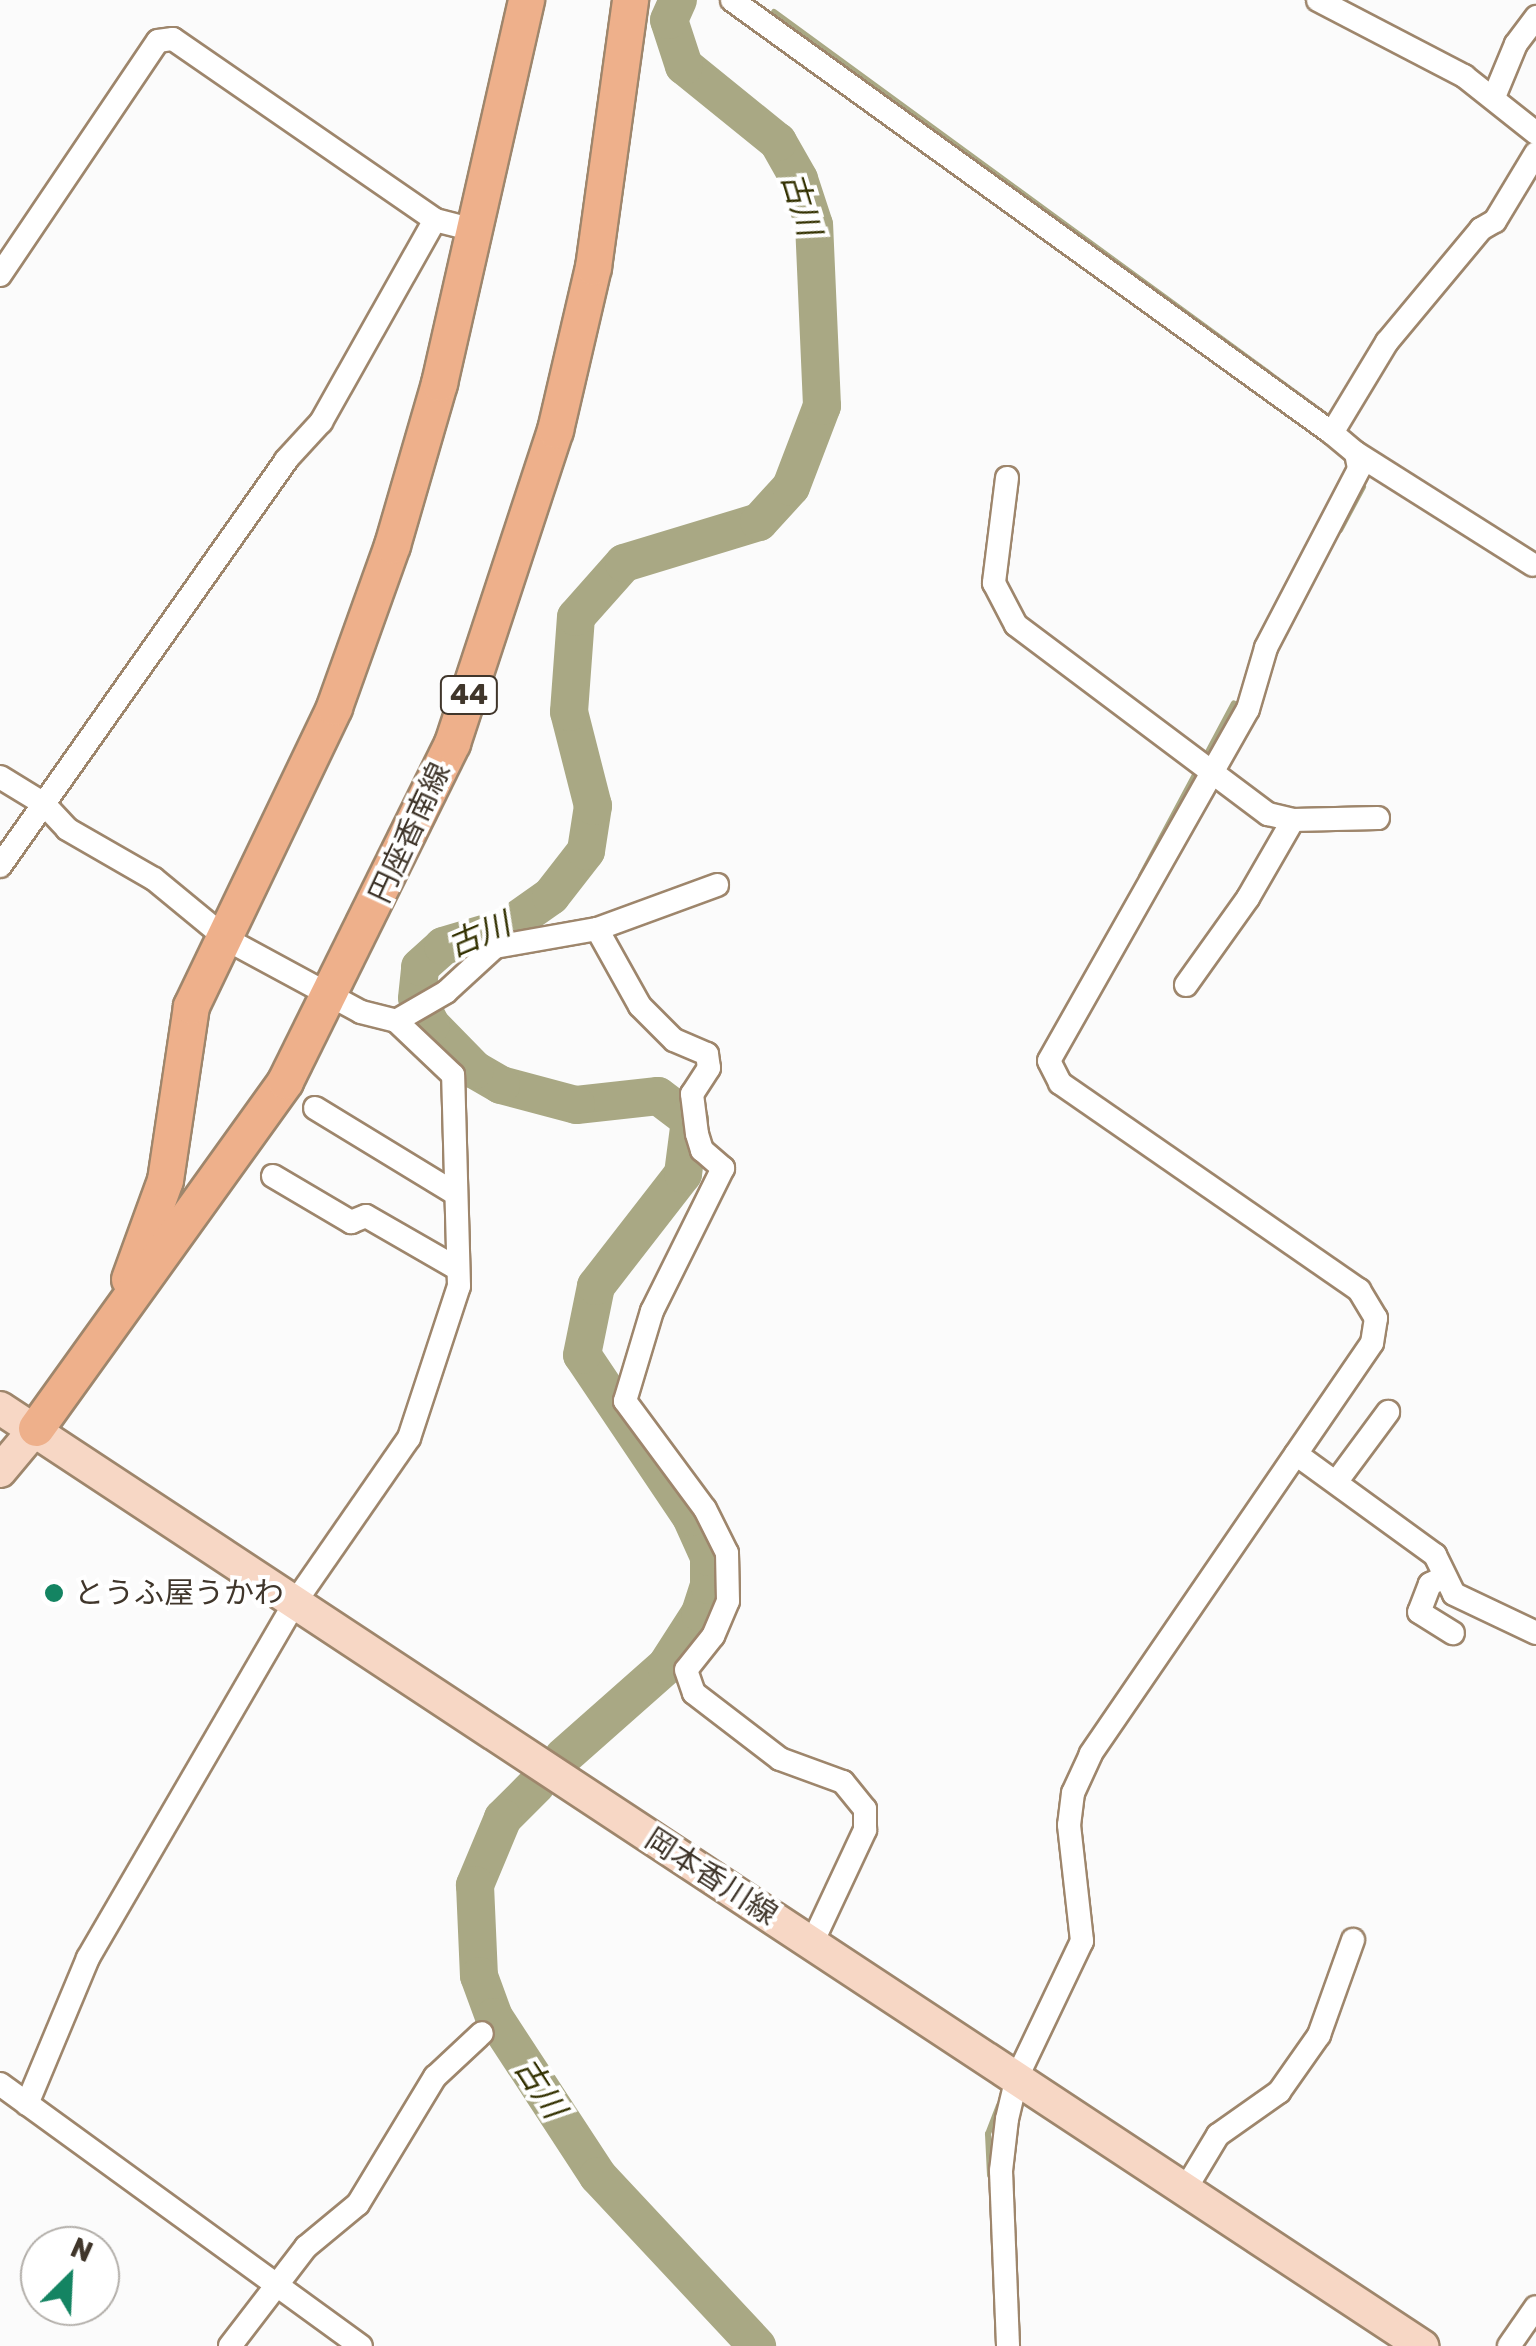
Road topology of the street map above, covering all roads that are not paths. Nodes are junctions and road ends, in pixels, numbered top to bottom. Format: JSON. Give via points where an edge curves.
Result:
{"nodes":[{"id":1,"x":516,"y":0,"type":"edge"},
{"id":2,"x":526,"y":0,"type":"edge"},
{"id":3,"x":630,"y":0,"type":"edge"},
{"id":4,"x":732,"y":0,"type":"edge"},
{"id":5,"x":1318,"y":0,"type":"edge"},
{"id":6,"x":760,"y":10,"type":"edge"},
{"id":7,"x":1536,"y":17,"type":"edge"},
{"id":8,"x":514,"y":44,"type":"junction"},
{"id":9,"x":1494,"y":97,"type":"junction"},
{"id":10,"x":1536,"y":132,"type":"edge"},
{"id":11,"x":1536,"y":153,"type":"edge"},
{"id":12,"x":435,"y":220,"type":"junction"},
{"id":13,"x":474,"y":230,"type":"junction"},
{"id":14,"x":0,"y":275,"type":"edge"},
{"id":15,"x":1332,"y":433,"type":"junction"},
{"id":16,"x":1356,"y":453,"type":"junction"},
{"id":17,"x":1007,"y":478,"type":"dead end"},
{"id":18,"x":1533,"y":565,"type":"dead end"},
{"id":19,"x":1212,"y":772,"type":"junction"},
{"id":20,"x":0,"y":777,"type":"edge"},
{"id":21,"x":44,"y":804,"type":"junction"},
{"id":22,"x":1378,"y":818,"type":"dead end"},
{"id":23,"x":1292,"y":820,"type":"junction"},
{"id":24,"x":0,"y":866,"type":"edge"},
{"id":25,"x":717,"y":885,"type":"dead end"},
{"id":26,"x":597,"y":929,"type":"junction"},
{"id":27,"x":228,"y":940,"type":"junction"},
{"id":28,"x":1186,"y":985,"type":"dead end"},
{"id":29,"x":331,"y":996,"type":"junction"},
{"id":30,"x":402,"y":1017,"type":"junction"},
{"id":31,"x":314,"y":1108,"type":"dead end"},
{"id":32,"x":274,"y":1176,"type":"dead end"},
{"id":33,"x":456,"y":1194,"type":"junction"},
{"id":34,"x":458,"y":1269,"type":"junction"},
{"id":35,"x":116,"y":1312,"type":"junction"},
{"id":36,"x":0,"y":1408,"type":"edge"},
{"id":37,"x":1388,"y":1412,"type":"dead end"},
{"id":38,"x":36,"y":1428,"type":"junction"},
{"id":39,"x":1296,"y":1454,"type":"junction"},
{"id":40,"x":0,"y":1471,"type":"edge"},
{"id":41,"x":1338,"y":1481,"type":"junction"},
{"id":42,"x":1444,"y":1577,"type":"junction"},
{"id":43,"x":296,"y":1601,"type":"junction"},
{"id":44,"x":1454,"y":1633,"type":"dead end"},
{"id":45,"x":1536,"y":1633,"type":"edge"},
{"id":46,"x":1353,"y":1940,"type":"dead end"},
{"id":47,"x":812,"y":1943,"type":"junction"},
{"id":48,"x":482,"y":2033,"type":"dead end"},
{"id":49,"x":1017,"y":2077,"type":"junction"},
{"id":50,"x":0,"y":2084,"type":"edge"},
{"id":51,"x":28,"y":2104,"type":"junction"},
{"id":52,"x":1186,"y":2188,"type":"junction"},
{"id":53,"x":278,"y":2286,"type":"junction"},
{"id":54,"x":1536,"y":2307,"type":"edge"},
{"id":55,"x":230,"y":2346,"type":"edge"},
{"id":56,"x":362,"y":2346,"type":"edge"},
{"id":57,"x":1008,"y":2346,"type":"edge"},
{"id":58,"x":1422,"y":2346,"type":"edge"},
{"id":59,"x":1509,"y":2346,"type":"edge"}],
"edges":[{"from":1,"to":8,"type":"main road","number":"44"},
{"from":2,"to":8,"type":"main road","name":"円座香南線","number":"44"},
{"from":3,"to":29,"type":"main road","name":"円座香南線","number":"44","via":[[593,266],[532,506],[452,743]]},
{"from":4,"to":6,"type":"street"},
{"from":5,"to":9,"type":"street"},
{"from":6,"to":15,"type":"street"},
{"from":7,"to":9,"type":"street","via":[[1516,44]]},
{"from":8,"to":13,"type":"main road","name":"円座香南線","number":"44"},
{"from":9,"to":10,"type":"street"},
{"from":11,"to":15,"type":"street","via":[[1495,221],[1481,229],[1387,342]]},
{"from":12,"to":13,"type":"street"},
{"from":12,"to":14,"type":"street","via":[[173,39],[158,41]]},
{"from":12,"to":21,"type":"street","via":[[320,422],[286,460]]},
{"from":13,"to":27,"type":"main road","name":"円座香南線","number":"44","via":[[392,544],[334,706]]},
{"from":15,"to":16,"type":"street"},
{"from":16,"to":18,"type":"street"},
{"from":16,"to":19,"type":"street","via":[[1358,469],[1266,648],[1248,708]]},
{"from":17,"to":19,"type":"street","via":[[994,583],[1000,604],[1016,625]]},
{"from":19,"to":23,"type":"street","via":[[1268,814]]},
{"from":19,"to":39,"type":"street","via":[[1050,1061],[1060,1083],[1359,1290],[1370,1305],[1376,1318],[1372,1343]]},
{"from":20,"to":21,"type":"street"},
{"from":21,"to":24,"type":"street"},
{"from":21,"to":27,"type":"street","via":[[67,829],[154,879]]},
{"from":22,"to":23,"type":"street"},
{"from":23,"to":28,"type":"street","via":[[1248,898]]},
{"from":25,"to":26,"type":"street"},
{"from":26,"to":30,"type":"street","via":[[495,947]]},
{"from":26,"to":47,"type":"street","via":[[640,1006],[674,1040],[706,1054],[709,1068],[692,1094],[702,1150],[723,1168],[652,1311],[625,1400],[705,1508],[727,1553],[728,1601],[686,1670],[694,1693],[780,1758],[843,1782],[865,1810],[865,1830]]},
{"from":27,"to":29,"type":"street"},
{"from":27,"to":35,"type":"main road","name":"円座香南線","number":"44","via":[[191,1006],[165,1180]]},
{"from":29,"to":30,"type":"street"},
{"from":29,"to":35,"type":"main road","name":"円座香南線","number":"44","via":[[218,1182]]},
{"from":30,"to":33,"type":"street","via":[[453,1076]]},
{"from":31,"to":33,"type":"street"},
{"from":32,"to":34,"type":"street","via":[[351,1222],[366,1216]]},
{"from":33,"to":34,"type":"street"},
{"from":34,"to":43,"type":"street","via":[[409,1438]]},
{"from":35,"to":38,"type":"main road","name":"円座香南線","number":"44"},
{"from":36,"to":38,"type":"main road","name":"岡本香川線"},
{"from":37,"to":41,"type":"street"},
{"from":38,"to":40,"type":"main road"},
{"from":38,"to":43,"type":"main road","name":"岡本香川線"},
{"from":39,"to":41,"type":"street"},
{"from":39,"to":49,"type":"street","via":[[1080,1774],[1069,1825],[1083,1905],[1082,1941]]},
{"from":41,"to":42,"type":"street","via":[[1434,1555]]},
{"from":42,"to":44,"type":"street","via":[[1430,1584],[1419,1612]]},
{"from":42,"to":45,"type":"street","via":[[1467,1603]]},
{"from":43,"to":47,"type":"main road","name":"岡本香川線"},
{"from":43,"to":51,"type":"street","via":[[88,1958]]},
{"from":46,"to":52,"type":"street","via":[[1319,2035],[1280,2092],[1218,2135]]},
{"from":47,"to":49,"type":"main road","name":"岡本香川線"},
{"from":48,"to":53,"type":"street","via":[[436,2077],[358,2204],[306,2247]]},
{"from":49,"to":52,"type":"main road","name":"岡本香川線"},
{"from":49,"to":57,"type":"street","via":[[1001,2171]]},
{"from":50,"to":51,"type":"street"},
{"from":51,"to":53,"type":"street"},
{"from":52,"to":58,"type":"main road","name":"岡本香川線"},
{"from":53,"to":55,"type":"street"},
{"from":53,"to":56,"type":"street"},
{"from":54,"to":59,"type":"street"}]}
